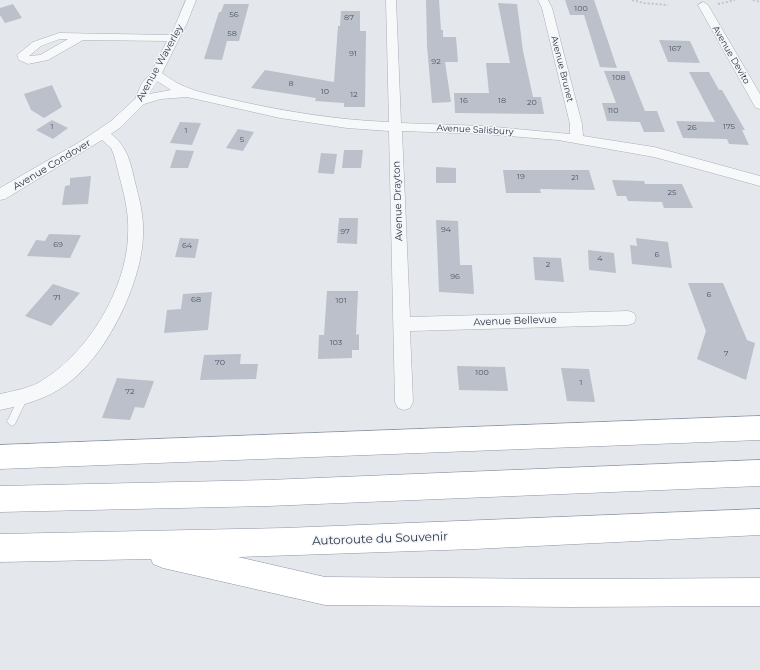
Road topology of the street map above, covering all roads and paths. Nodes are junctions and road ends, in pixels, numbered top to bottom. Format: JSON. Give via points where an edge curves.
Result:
{"nodes":[{"id":1,"x":191,"y":0,"type":"edge"},
{"id":2,"x":391,"y":0,"type":"edge"},
{"id":3,"x":543,"y":0,"type":"edge"},
{"id":4,"x":632,"y":0,"type":"edge"},
{"id":5,"x":735,"y":0,"type":"edge"},
{"id":6,"x":752,"y":0,"type":"edge"},
{"id":7,"x":721,"y":2,"type":"dead end"},
{"id":8,"x":760,"y":2,"type":"edge"},
{"id":9,"x":668,"y":5,"type":"dead end"},
{"id":10,"x":703,"y":5,"type":"dead end"},
{"id":11,"x":81,"y":36,"type":"dead end"},
{"id":12,"x":174,"y":38,"type":"junction"},
{"id":13,"x":156,"y":74,"type":"junction"},
{"id":14,"x":188,"y":93,"type":"junction"},
{"id":15,"x":140,"y":100,"type":"junction"},
{"id":16,"x":760,"y":105,"type":"edge"},
{"id":17,"x":396,"y":127,"type":"junction"},
{"id":18,"x":103,"y":134,"type":"junction"},
{"id":19,"x":576,"y":138,"type":"junction"},
{"id":20,"x":760,"y":181,"type":"edge"},
{"id":21,"x":0,"y":195,"type":"edge"},
{"id":22,"x":628,"y":318,"type":"dead end"},
{"id":23,"x":402,"y":324,"type":"junction"},
{"id":24,"x":23,"y":397,"type":"junction"},
{"id":25,"x":2,"y":402,"type":"edge"},
{"id":26,"x":404,"y":402,"type":"dead end"},
{"id":27,"x":12,"y":421,"type":"dead end"},
{"id":28,"x":760,"y":428,"type":"edge"},
{"id":29,"x":0,"y":457,"type":"edge"},
{"id":30,"x":760,"y":473,"type":"edge"},
{"id":31,"x":0,"y":499,"type":"edge"},
{"id":32,"x":760,"y":522,"type":"edge"},
{"id":33,"x":133,"y":547,"type":"junction"},
{"id":34,"x":0,"y":548,"type":"edge"},
{"id":35,"x":760,"y":592,"type":"edge"}],
"edges":[{"from":1,"to":12,"type":"street","name":"Avenue Waverley"},
{"from":2,"to":17,"type":"street","name":"Avenue Drayton"},
{"from":3,"to":19,"type":"street","name":"Avenue Brunet","via":[[576,124]]},
{"from":4,"to":9,"type":"path"},
{"from":5,"to":7,"type":"path"},
{"from":6,"to":8,"type":"path"},
{"from":10,"to":16,"type":"street","name":"Avenue Devito"},
{"from":11,"to":12,"type":"street"},
{"from":12,"to":13,"type":"street","name":"Avenue Waverley"},
{"from":13,"to":14,"type":"street","name":"Avenue Salisbury","via":[[171,86]]},
{"from":13,"to":15,"type":"street","name":"Avenue Waverley","via":[[148,83]]},
{"from":14,"to":15,"type":"street","name":"Avenue Salisbury","via":[[160,95]]},
{"from":14,"to":17,"type":"street","name":"Avenue Salisbury","via":[[293,116],[347,124]]},
{"from":15,"to":18,"type":"street","name":"Avenue Waverley"},
{"from":17,"to":19,"type":"street","name":"Avenue Salisbury"},
{"from":17,"to":23,"type":"street","name":"Avenue Drayton"},
{"from":18,"to":21,"type":"street","name":"Avenue Condover"},
{"from":18,"to":24,"type":"street","via":[[116,145],[121,155],[134,211],[136,236],[126,282],[111,319],[88,354],[58,381]]},
{"from":19,"to":20,"type":"street","name":"Avenue Salisbury","via":[[635,148]]},
{"from":22,"to":23,"type":"street","name":"Avenue Bellevue"},
{"from":23,"to":26,"type":"street","name":"Avenue Drayton"},
{"from":24,"to":25,"type":"street"},
{"from":24,"to":27,"type":"lane"},
{"from":28,"to":29,"type":"highway"},
{"from":30,"to":31,"type":"highway","via":[[268,493]]},
{"from":32,"to":33,"type":"highway","name":"Autoroute du Souvenir","via":[[562,532]]},
{"from":33,"to":34,"type":"highway","name":"Autoroute du Souvenir"},
{"from":33,"to":35,"type":"highway","via":[[325,591]]}]}
